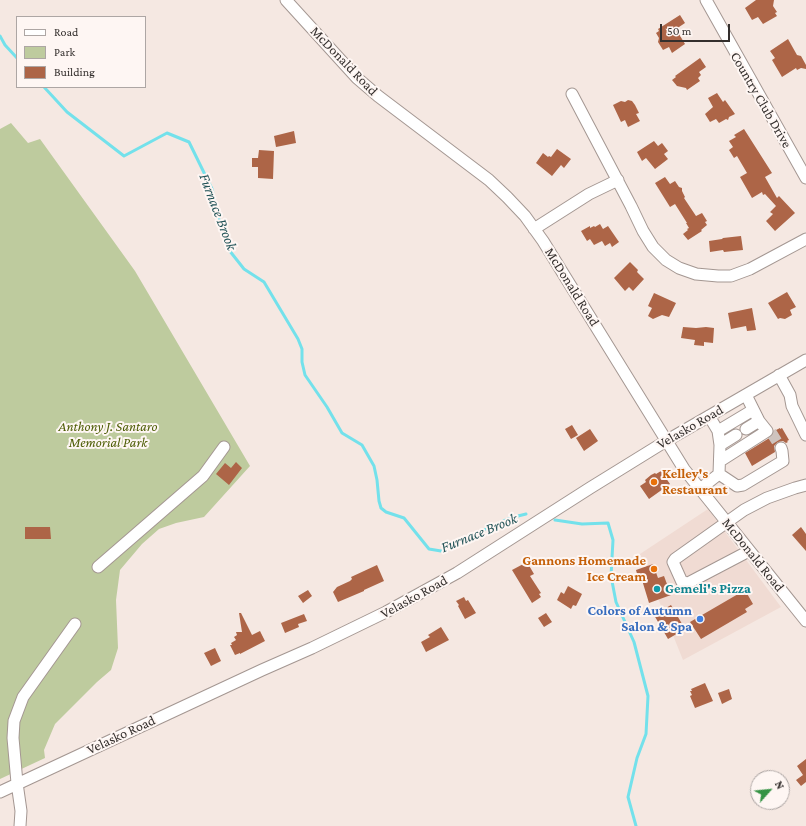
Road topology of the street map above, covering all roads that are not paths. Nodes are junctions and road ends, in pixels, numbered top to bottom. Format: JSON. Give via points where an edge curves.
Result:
{"nodes":[{"id":1,"x":286,"y":0,"type":"edge"},
{"id":2,"x":706,"y":0,"type":"edge"},
{"id":3,"x":572,"y":94,"type":"dead end"},
{"id":4,"x":806,"y":178,"type":"edge"},
{"id":5,"x":618,"y":180,"type":"junction"},
{"id":6,"x":534,"y":229,"type":"junction"},
{"id":7,"x":806,"y":239,"type":"edge"},
{"id":8,"x":806,"y":360,"type":"edge"},
{"id":9,"x":780,"y":375,"type":"junction"},
{"id":10,"x":746,"y":395,"type":"junction"},
{"id":11,"x":753,"y":410,"type":"junction"},
{"id":12,"x":709,"y":416,"type":"junction"},
{"id":13,"x":759,"y":421,"type":"junction"},
{"id":14,"x":746,"y":429,"type":"dead end"},
{"id":15,"x":718,"y":431,"type":"junction"},
{"id":16,"x":806,"y":435,"type":"edge"},
{"id":17,"x":736,"y":436,"type":"dead end"},
{"id":18,"x":666,"y":441,"type":"junction"},
{"id":19,"x":720,"y":445,"type":"junction"},
{"id":20,"x":224,"y":447,"type":"dead end"},
{"id":21,"x":781,"y":448,"type":"dead end"},
{"id":22,"x":720,"y":460,"type":"junction"},
{"id":23,"x":719,"y":474,"type":"junction"},
{"id":24,"x":806,"y":486,"type":"edge"},
{"id":25,"x":700,"y":489,"type":"junction"},
{"id":26,"x":727,"y":523,"type":"junction"},
{"id":27,"x":749,"y":551,"type":"junction"},
{"id":28,"x":98,"y":567,"type":"dead end"},
{"id":29,"x":806,"y":621,"type":"edge"},
{"id":30,"x":75,"y":624,"type":"dead end"},
{"id":31,"x":17,"y":783,"type":"junction"},
{"id":32,"x":0,"y":792,"type":"edge"},
{"id":33,"x":20,"y":826,"type":"edge"}],
"edges":[{"from":1,"to":6,"type":"street","name":"McDonald Road","via":[[357,78],[489,180]]},
{"from":2,"to":4,"type":"street","name":"Country Club Drive"},
{"from":3,"to":5,"type":"street"},
{"from":5,"to":6,"type":"street","via":[[589,194]]},
{"from":5,"to":7,"type":"street","via":[[653,247],[666,260],[696,274],[738,274]]},
{"from":6,"to":18,"type":"street","name":"McDonald Road"},
{"from":8,"to":9,"type":"street","name":"Velasko Road"},
{"from":9,"to":10,"type":"street","name":"Velasko Road"},
{"from":9,"to":16,"type":"street"},
{"from":10,"to":11,"type":"street"},
{"from":10,"to":12,"type":"street","name":"Velasko Road"},
{"from":11,"to":13,"type":"street"},
{"from":11,"to":15,"type":"street"},
{"from":12,"to":15,"type":"street"},
{"from":12,"to":18,"type":"street","name":"Velasko Road"},
{"from":13,"to":14,"type":"street"},
{"from":13,"to":22,"type":"street","via":[[769,432]]},
{"from":15,"to":19,"type":"street"},
{"from":17,"to":19,"type":"street"},
{"from":18,"to":25,"type":"street","name":"McDonald Road"},
{"from":18,"to":31,"type":"street","name":"Velasko Road","via":[[456,573],[386,612]]},
{"from":19,"to":22,"type":"street"},
{"from":20,"to":28,"type":"street","via":[[203,476]]},
{"from":21,"to":23,"type":"street","via":[[783,461],[743,485],[737,486]]},
{"from":22,"to":23,"type":"street"},
{"from":23,"to":25,"type":"street"},
{"from":24,"to":26,"type":"street","via":[[767,498],[744,510]]},
{"from":25,"to":26,"type":"street","name":"McDonald Road"},
{"from":26,"to":27,"type":"street","name":"McDonald Road"},
{"from":26,"to":27,"type":"street","via":[[675,559],[673,566],[682,582],[688,583]]},
{"from":27,"to":29,"type":"street","name":"McDonald Road"},
{"from":30,"to":31,"type":"street","via":[[23,697],[14,721]]},
{"from":31,"to":32,"type":"street","name":"Velasko Road"},
{"from":31,"to":33,"type":"street","via":[[21,811]]}]}
